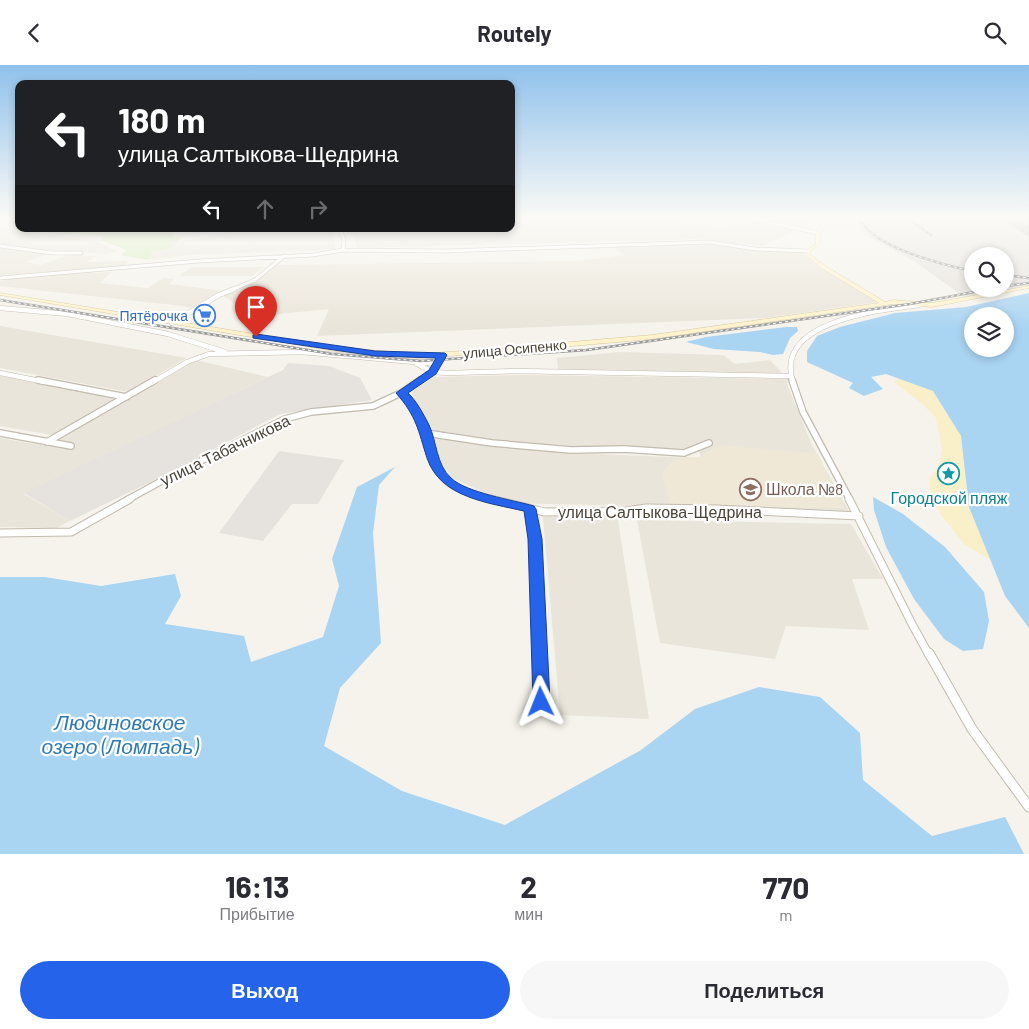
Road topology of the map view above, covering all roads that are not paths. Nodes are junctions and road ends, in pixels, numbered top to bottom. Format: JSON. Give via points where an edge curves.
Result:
{"nodes":[{"id":1,"x":284,"y":256,"type":"joint"},
{"id":2,"x":809,"y":256,"type":"edge"},
{"id":3,"x":0,"y":278,"type":"edge"},
{"id":4,"x":1029,"y":287,"type":"edge"},
{"id":5,"x":0,"y":294,"type":"edge"},
{"id":6,"x":885,"y":303,"type":"junction"},
{"id":7,"x":919,"y":305,"type":"junction"},
{"id":8,"x":0,"y":308,"type":"edge"},
{"id":9,"x":172,"y":323,"type":"junction"},
{"id":10,"x":229,"y":353,"type":"junction"},
{"id":11,"x":442,"y":355,"type":"junction"},
{"id":12,"x":415,"y":363,"type":"junction"},
{"id":13,"x":438,"y":364,"type":"junction"},
{"id":14,"x":432,"y":372,"type":"junction"},
{"id":15,"x":0,"y":373,"type":"edge"},
{"id":16,"x":791,"y":376,"type":"junction"},
{"id":17,"x":401,"y":393,"type":"junction"},
{"id":18,"x":126,"y":397,"type":"junction"},
{"id":19,"x":0,"y":433,"type":"edge"},
{"id":20,"x":426,"y":433,"type":"junction"},
{"id":21,"x":47,"y":442,"type":"junction"},
{"id":22,"x":709,"y":443,"type":"dead end"},
{"id":23,"x":71,"y":446,"type":"dead end"},
{"id":24,"x":530,"y":509,"type":"junction"},
{"id":25,"x":859,"y":516,"type":"junction"},
{"id":26,"x":0,"y":533,"type":"edge"},
{"id":27,"x":541,"y":702,"type":"dead end"},
{"id":28,"x":1029,"y":807,"type":"edge"}],
"edges":[{"from":1,"to":3,"type":"street"},
{"from":1,"to":9,"type":"street","via":[[255,280],[220,295]]},
{"from":2,"to":6,"type":"street"},
{"from":4,"to":7,"type":"street","name":"улица Осипенко","via":[[944,304]]},
{"from":5,"to":9,"type":"street","name":"улица Осипенко"},
{"from":6,"to":7,"type":"street","name":"улица Осипенко"},
{"from":6,"to":11,"type":"street","name":"улица Осипенко","via":[[652,337]]},
{"from":7,"to":16,"type":"street","via":[[867,312],[805,337],[793,353]]},
{"from":8,"to":10,"type":"street","via":[[68,314],[168,334]]},
{"from":9,"to":11,"type":"street","name":"улица Осипенко","via":[[335,349],[395,355]]},
{"from":10,"to":12,"type":"street","via":[[302,352]]},
{"from":10,"to":18,"type":"street","via":[[197,357]]},
{"from":11,"to":13,"type":"street","name":"улица Табачникова"},
{"from":12,"to":13,"type":"street"},
{"from":12,"to":14,"type":"street","name":"улица Осипенко"},
{"from":13,"to":14,"type":"street","name":"улица Табачникова"},
{"from":14,"to":16,"type":"street","name":"улица Осипенко"},
{"from":14,"to":17,"type":"street","name":"улица Табачникова"},
{"from":15,"to":18,"type":"street"},
{"from":16,"to":25,"type":"street","via":[[819,445]]},
{"from":17,"to":20,"type":"street","name":"улица Салтыкова-Щедрина","via":[[424,425]]},
{"from":17,"to":26,"type":"street","name":"улица Табачникова","via":[[373,406],[311,412],[285,419],[167,478],[71,532]]},
{"from":18,"to":21,"type":"street"},
{"from":19,"to":21,"type":"street"},
{"from":20,"to":22,"type":"street","via":[[571,450],[684,453]]},
{"from":20,"to":24,"type":"street","name":"улица Салтыкова-Щедрина","via":[[434,461],[446,481],[493,500]]},
{"from":21,"to":23,"type":"street"},
{"from":24,"to":25,"type":"street","name":"улица Салтыкова-Щедрина","via":[[545,512],[717,509]]},
{"from":24,"to":27,"type":"street","via":[[535,539]]},
{"from":25,"to":28,"type":"street","via":[[912,624],[972,729]]}]}
